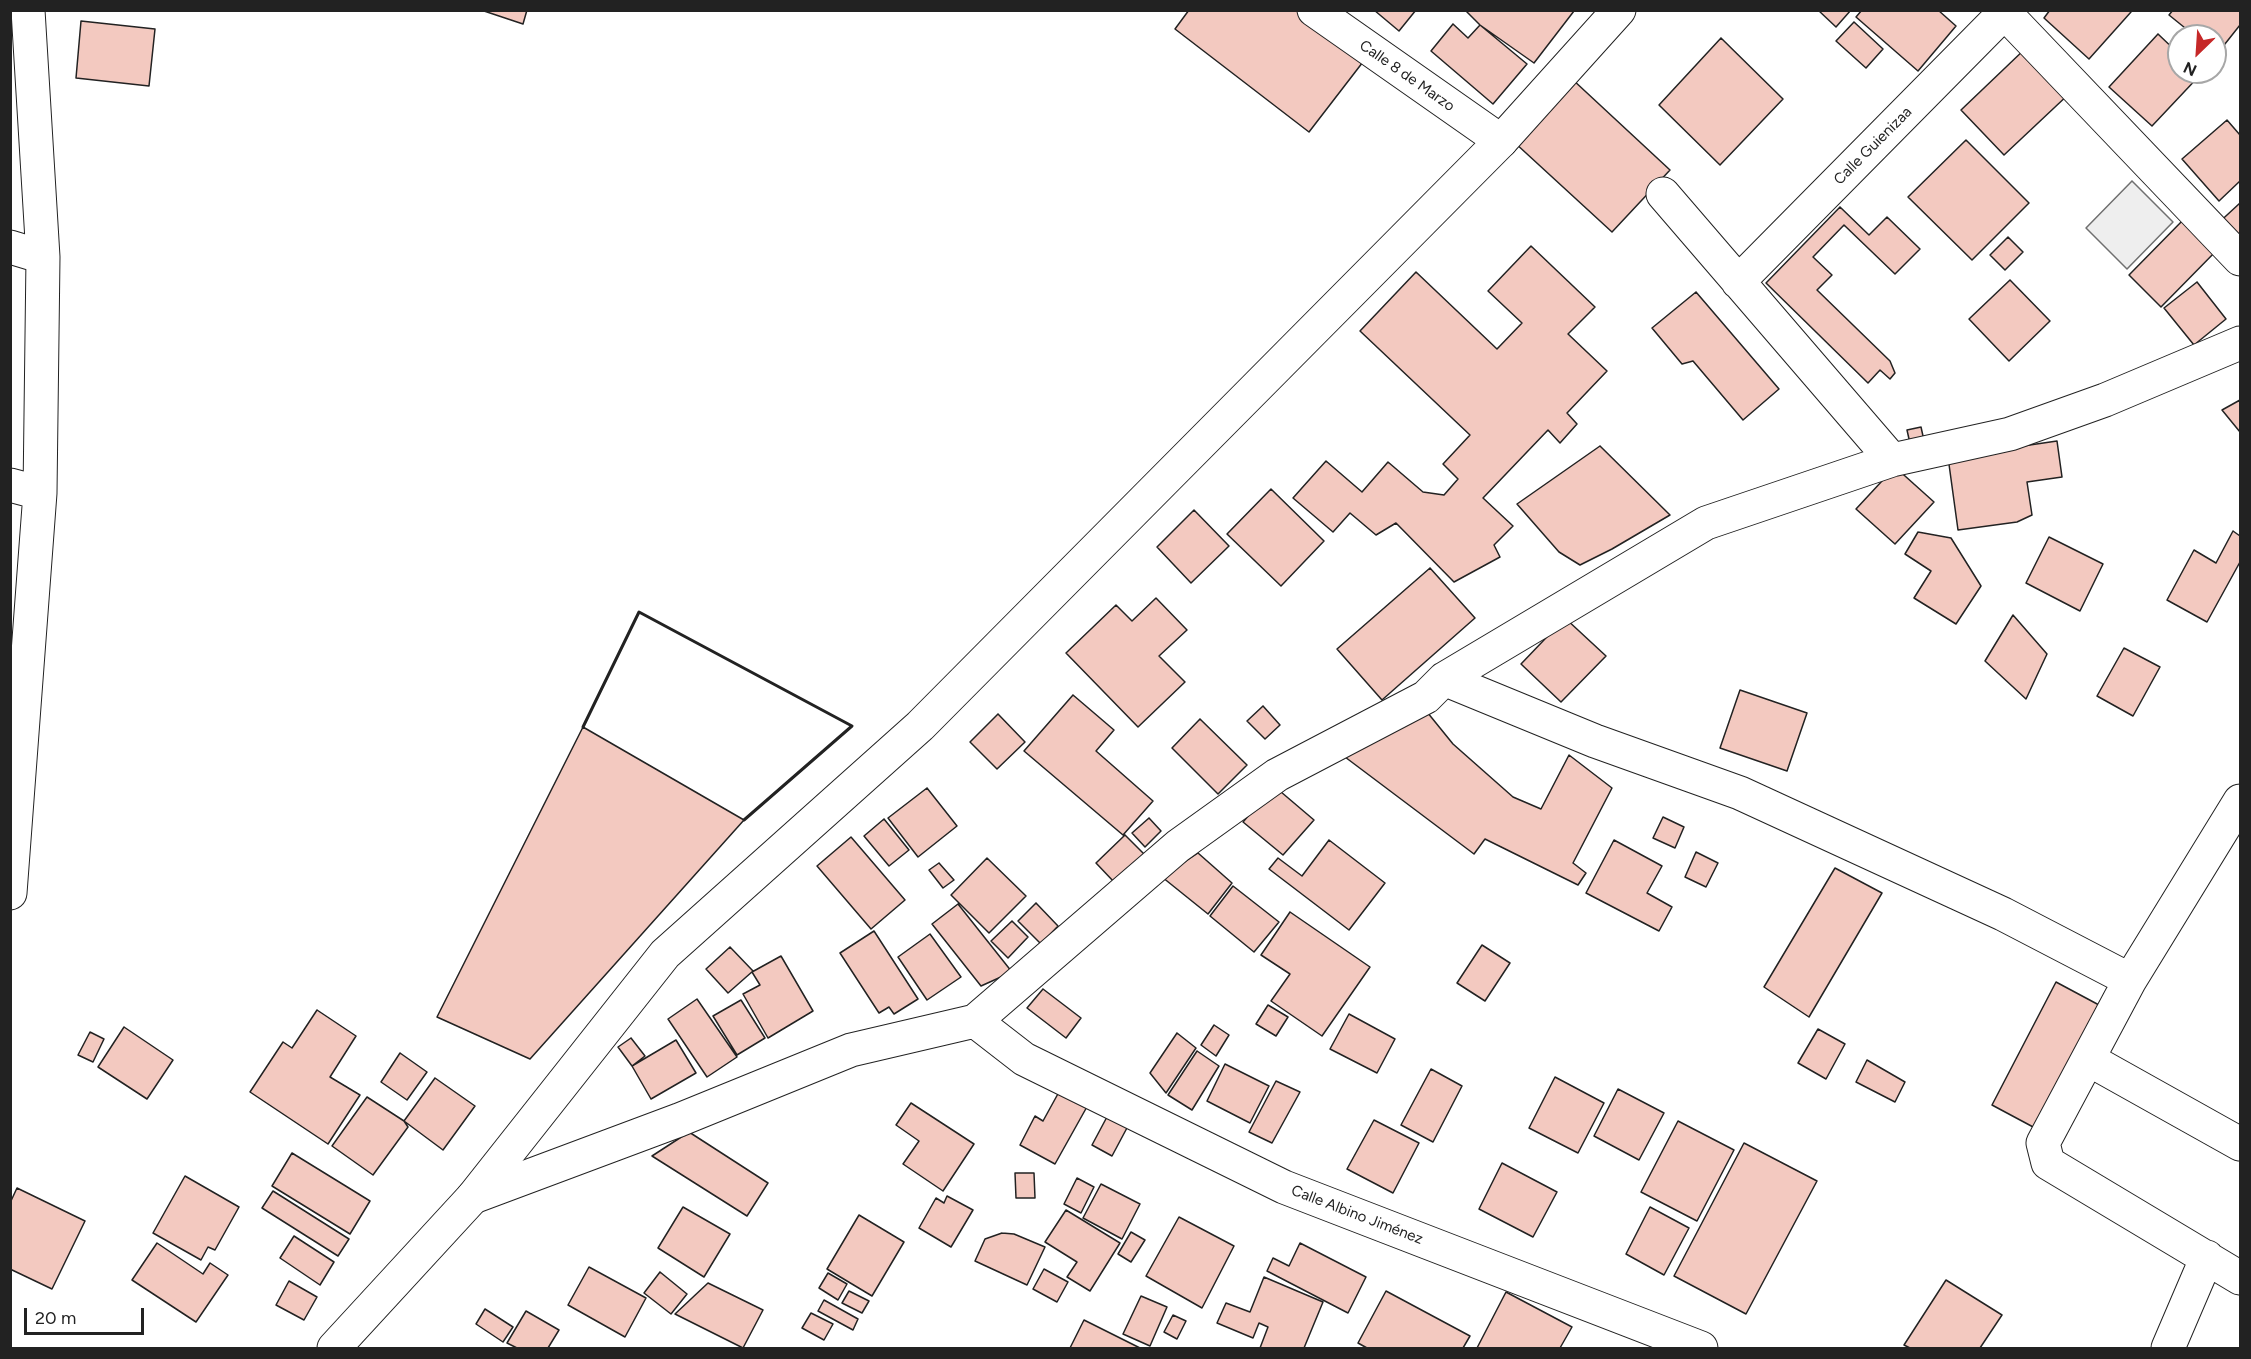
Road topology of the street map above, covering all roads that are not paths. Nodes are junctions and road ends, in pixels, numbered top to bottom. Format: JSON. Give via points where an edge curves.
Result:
{"nodes":[{"id":1,"x":28,"y":10,"type":"edge"},
{"id":2,"x":1314,"y":10,"type":"edge"},
{"id":3,"x":1619,"y":10,"type":"edge"},
{"id":4,"x":2006,"y":12,"type":"edge"},
{"id":5,"x":1501,"y":141,"type":"junction"},
{"id":6,"x":1663,"y":194,"type":"dead end"},
{"id":7,"x":10,"y":247,"type":"edge"},
{"id":8,"x":43,"y":256,"type":"junction"},
{"id":9,"x":2241,"y":259,"type":"edge"},
{"id":10,"x":1738,"y":282,"type":"junction"},
{"id":11,"x":2241,"y":343,"type":"edge"},
{"id":12,"x":1892,"y":460,"type":"junction"},
{"id":13,"x":26,"y":489,"type":"edge"},
{"id":14,"x":1444,"y":679,"type":"junction"},
{"id":15,"x":18,"y":696,"type":"edge"},
{"id":16,"x":2241,"y":801,"type":"edge"},
{"id":17,"x":10,"y":893,"type":"edge"},
{"id":18,"x":2130,"y":980,"type":"junction"},
{"id":19,"x":975,"y":1021,"type":"junction"},
{"id":20,"x":2088,"y":1059,"type":"junction"},
{"id":21,"x":2241,"y":1144,"type":"edge"},
{"id":22,"x":473,"y":1197,"type":"junction"},
{"id":23,"x":2207,"y":1257,"type":"junction"},
{"id":24,"x":2241,"y":1278,"type":"edge"},
{"id":25,"x":1691,"y":1347,"type":"edge"},
{"id":26,"x":334,"y":1348,"type":"edge"},
{"id":27,"x":2168,"y":1348,"type":"edge"}],
"edges":[{"from":1,"to":8,"type":"street"},
{"from":2,"to":5,"type":"street","name":"Calle 8 de Marzo"},
{"from":3,"to":5,"type":"street"},
{"from":4,"to":9,"type":"street"},
{"from":4,"to":10,"type":"street","name":"Calle Guienizaa"},
{"from":5,"to":22,"type":"street","via":[[920,726],[665,954]]},
{"from":6,"to":10,"type":"street"},
{"from":7,"to":8,"type":"street"},
{"from":8,"to":13,"type":"street"},
{"from":10,"to":12,"type":"street"},
{"from":11,"to":12,"type":"street","via":[[2105,400],[2010,434]]},
{"from":12,"to":14,"type":"street","via":[[1706,523]]},
{"from":13,"to":15,"type":"street"},
{"from":14,"to":18,"type":"street","via":[[1595,741],[1740,793],[2003,914]]},
{"from":14,"to":19,"type":"street","via":[[1426,697],[1277,775],[1178,846]]},
{"from":15,"to":17,"type":"street"},
{"from":16,"to":18,"type":"street"},
{"from":18,"to":20,"type":"street"},
{"from":19,"to":22,"type":"street","via":[[851,1050]]},
{"from":19,"to":25,"type":"street","name":"Calle Albino Jiménez","via":[[1024,1059],[1284,1187]]},
{"from":20,"to":21,"type":"street"},
{"from":20,"to":23,"type":"street","via":[[2043,1143],[2048,1163]]},
{"from":22,"to":26,"type":"street"},
{"from":23,"to":24,"type":"street"},
{"from":23,"to":27,"type":"street"}]}
